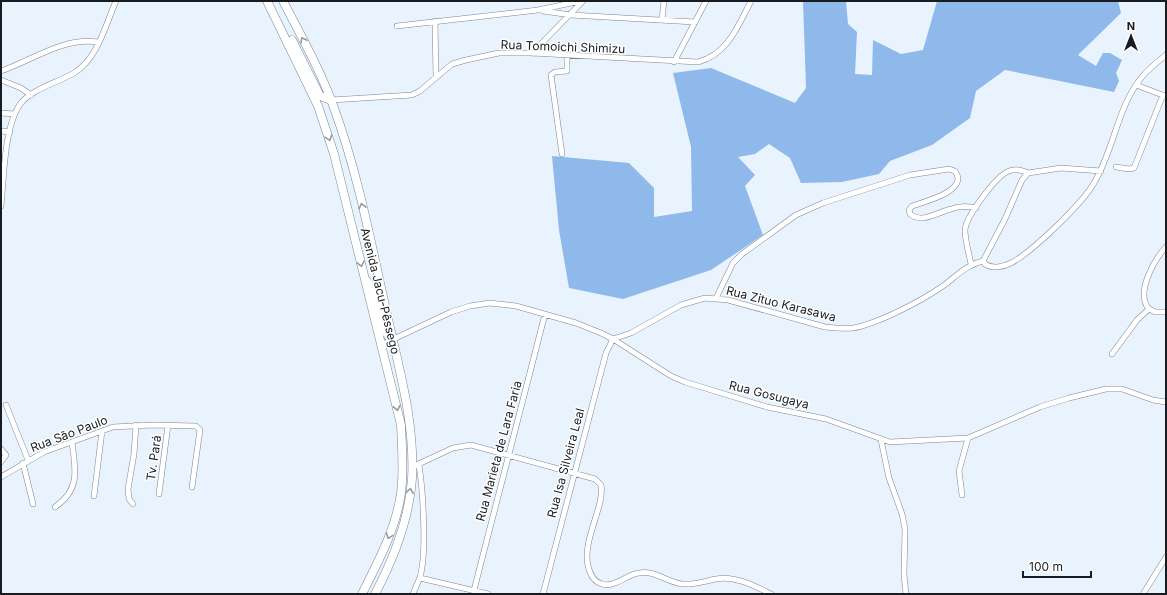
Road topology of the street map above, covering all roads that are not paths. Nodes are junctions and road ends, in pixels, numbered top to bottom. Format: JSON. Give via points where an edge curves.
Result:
{"nodes":[{"id":1,"x":116,"y":1,"type":"edge"},
{"id":2,"x":267,"y":1,"type":"edge"},
{"id":3,"x":283,"y":1,"type":"edge"},
{"id":4,"x":582,"y":1,"type":"edge"},
{"id":5,"x":664,"y":1,"type":"edge"},
{"id":6,"x":706,"y":1,"type":"edge"},
{"id":7,"x":751,"y":1,"type":"edge"},
{"id":8,"x":538,"y":10,"type":"junction"},
{"id":9,"x":571,"y":15,"type":"junction"},
{"id":10,"x":662,"y":20,"type":"junction"},
{"id":11,"x":435,"y":21,"type":"junction"},
{"id":12,"x":278,"y":22,"type":"junction"},
{"id":13,"x":695,"y":22,"type":"junction"},
{"id":14,"x":397,"y":26,"type":"dead end"},
{"id":15,"x":98,"y":42,"type":"junction"},
{"id":16,"x":295,"y":44,"type":"junction"},
{"id":17,"x":532,"y":53,"type":"junction"},
{"id":18,"x":567,"y":55,"type":"junction"},
{"id":19,"x":1166,"y":55,"type":"edge"},
{"id":20,"x":674,"y":62,"type":"junction"},
{"id":21,"x":1,"y":72,"type":"edge"},
{"id":22,"x":436,"y":77,"type":"junction"},
{"id":23,"x":1,"y":80,"type":"edge"},
{"id":24,"x":1136,"y":85,"type":"junction"},
{"id":25,"x":326,"y":88,"type":"junction"},
{"id":26,"x":31,"y":95,"type":"junction"},
{"id":27,"x":1164,"y":96,"type":"edge"},
{"id":28,"x":331,"y":100,"type":"junction"},
{"id":29,"x":1,"y":113,"type":"edge"},
{"id":30,"x":14,"y":114,"type":"junction"},
{"id":31,"x":324,"y":120,"type":"junction"},
{"id":32,"x":1,"y":131,"type":"edge"},
{"id":33,"x":10,"y":132,"type":"junction"},
{"id":34,"x":562,"y":154,"type":"dead end"},
{"id":35,"x":1116,"y":167,"type":"dead end"},
{"id":36,"x":1101,"y":171,"type":"junction"},
{"id":37,"x":1028,"y":173,"type":"junction"},
{"id":38,"x":354,"y":174,"type":"junction"},
{"id":39,"x":1,"y":206,"type":"edge"},
{"id":40,"x":976,"y":208,"type":"junction"},
{"id":41,"x":1166,"y":247,"type":"edge"},
{"id":42,"x":984,"y":262,"type":"junction"},
{"id":43,"x":971,"y":264,"type":"junction"},
{"id":44,"x":364,"y":279,"type":"junction"},
{"id":45,"x":716,"y":298,"type":"junction"},
{"id":46,"x":1149,"y":309,"type":"junction"},
{"id":47,"x":1166,"y":312,"type":"edge"},
{"id":48,"x":545,"y":314,"type":"junction"},
{"id":49,"x":613,"y":339,"type":"junction"},
{"id":50,"x":392,"y":340,"type":"junction"},
{"id":51,"x":381,"y":345,"type":"junction"},
{"id":52,"x":1112,"y":354,"type":"dead end"},
{"id":53,"x":384,"y":357,"type":"junction"},
{"id":54,"x":404,"y":394,"type":"junction"},
{"id":55,"x":1166,"y":402,"type":"edge"},
{"id":56,"x":6,"y":406,"type":"dead end"},
{"id":57,"x":136,"y":426,"type":"junction"},
{"id":58,"x":168,"y":426,"type":"junction"},
{"id":59,"x":102,"y":431,"type":"junction"},
{"id":60,"x":968,"y":438,"type":"junction"},
{"id":61,"x":881,"y":440,"type":"junction"},
{"id":62,"x":72,"y":443,"type":"junction"},
{"id":63,"x":1,"y":449,"type":"edge"},
{"id":64,"x":508,"y":455,"type":"junction"},
{"id":65,"x":28,"y":460,"type":"junction"},
{"id":66,"x":1,"y":462,"type":"edge"},
{"id":67,"x":23,"y":463,"type":"junction"},
{"id":68,"x":416,"y":466,"type":"junction"},
{"id":69,"x":574,"y":473,"type":"junction"},
{"id":70,"x":1,"y":477,"type":"edge"},
{"id":71,"x":192,"y":487,"type":"dead end"},
{"id":72,"x":159,"y":494,"type":"dead end"},
{"id":73,"x":962,"y":495,"type":"dead end"},
{"id":74,"x":94,"y":496,"type":"dead end"},
{"id":75,"x":33,"y":504,"type":"dead end"},
{"id":76,"x":133,"y":504,"type":"dead end"},
{"id":77,"x":55,"y":507,"type":"dead end"},
{"id":78,"x":1166,"y":558,"type":"edge"},
{"id":79,"x":420,"y":578,"type":"junction"},
{"id":80,"x":473,"y":592,"type":"edge"},
{"id":81,"x":362,"y":594,"type":"edge"},
{"id":82,"x":375,"y":594,"type":"edge"},
{"id":83,"x":413,"y":594,"type":"edge"},
{"id":84,"x":488,"y":594,"type":"edge"},
{"id":85,"x":542,"y":594,"type":"edge"},
{"id":86,"x":771,"y":594,"type":"edge"},
{"id":87,"x":906,"y":594,"type":"edge"},
{"id":88,"x":1144,"y":594,"type":"edge"}],
"edges":[{"from":1,"to":15,"type":"street"},
{"from":2,"to":12,"type":"highway","name":"Avenida Jacu-Pêssego"},
{"from":25,"to":3,"type":"highway","name":"Avenida Jacu-Pêssego","one_way":true},
{"from":4,"to":8,"type":"street"},
{"from":4,"to":9,"type":"street"},
{"from":5,"to":10,"type":"street"},
{"from":6,"to":13,"type":"street"},
{"from":7,"to":20,"type":"street","name":"Rua Tomoichi Shimizu","via":[[731,38],[718,53],[698,62]]},
{"from":8,"to":9,"type":"street"},
{"from":8,"to":11,"type":"street"},
{"from":9,"to":10,"type":"street"},
{"from":9,"to":17,"type":"street"},
{"from":10,"to":13,"type":"street"},
{"from":11,"to":14,"type":"street"},
{"from":11,"to":22,"type":"street"},
{"from":12,"to":16,"type":"highway","via":[[287,29]]},
{"from":12,"to":31,"type":"highway","name":"Avenida Jacu-Pêssego"},
{"from":13,"to":20,"type":"street"},
{"from":15,"to":21,"type":"street","via":[[61,45]]},
{"from":15,"to":26,"type":"street","via":[[88,61],[75,72]]},
{"from":16,"to":25,"type":"highway","via":[[301,51],[320,91],[323,92]]},
{"from":16,"to":28,"type":"highway","via":[[318,94]]},
{"from":17,"to":18,"type":"street","name":"Rua Tomoichi Shimizu"},
{"from":17,"to":22,"type":"street","name":"Rua Tomoichi Shimizu","via":[[502,53],[471,58],[452,64]]},
{"from":18,"to":20,"type":"street","name":"Rua Tomoichi Shimizu"},
{"from":18,"to":34,"type":"street","via":[[567,71],[555,72],[552,75]]},
{"from":19,"to":24,"type":"street","name":"Rua Zituo Karasawa","via":[[1150,68]]},
{"from":22,"to":28,"type":"street","name":"Rua Tomoichi Shimizu","via":[[412,95]]},
{"from":23,"to":26,"type":"street"},
{"from":24,"to":27,"type":"street"},
{"from":24,"to":36,"type":"street","name":"Rua Zituo Karasawa","via":[[1123,111]]},
{"from":25,"to":28,"type":"highway","name":"Avenida Jacu-Pêssego"},
{"from":26,"to":30,"type":"street","via":[[21,103]]},
{"from":27,"to":35,"type":"street","via":[[1134,168]]},
{"from":28,"to":31,"type":"highway"},
{"from":28,"to":38,"type":"highway","name":"Avenida Jacu-Pêssego"},
{"from":29,"to":30,"type":"street"},
{"from":30,"to":33,"type":"street"},
{"from":31,"to":38,"type":"highway","via":[[329,114],[332,116],[348,167]]},
{"from":31,"to":44,"type":"highway","name":"Avenida Jacu-Pêssego","one_way":true,"via":[[336,159]]},
{"from":32,"to":33,"type":"street"},
{"from":33,"to":39,"type":"street"},
{"from":36,"to":37,"type":"street","via":[[1061,168]]},
{"from":36,"to":42,"type":"street","name":"Rua Zituo Karasawa","via":[[1084,198],[1018,258],[997,267],[988,266]]},
{"from":37,"to":40,"type":"street","via":[[1008,171],[992,186]]},
{"from":37,"to":42,"type":"street","via":[[1022,180]]},
{"from":50,"to":38,"type":"highway","name":"Avenida Jacu-Pêssego","one_way":true},
{"from":40,"to":43,"type":"street","via":[[965,230]]},
{"from":40,"to":45,"type":"street","via":[[958,207],[921,218],[912,216],[909,212],[912,206],[938,198],[953,188],[958,181],[958,174],[949,169],[910,175],[823,203],[787,221],[742,254],[733,263]]},
{"from":41,"to":46,"type":"street","via":[[1149,273],[1145,290],[1145,300]]},
{"from":42,"to":43,"type":"street","name":"Rua Zituo Karasawa"},
{"from":43,"to":45,"type":"street","name":"Rua Zituo Karasawa","via":[[939,289],[915,303],[853,328],[825,327]]},
{"from":44,"to":50,"type":"highway","via":[[372,286],[384,331]]},
{"from":44,"to":51,"type":"highway","name":"Avenida Jacu-Pêssego"},
{"from":45,"to":49,"type":"street","name":"Rua Zituo Karasawa","via":[[705,298],[681,305],[632,333]]},
{"from":46,"to":47,"type":"street"},
{"from":46,"to":52,"type":"street","via":[[1137,320]]},
{"from":48,"to":49,"type":"street","name":"Rua Gosugaya"},
{"from":48,"to":50,"type":"street","name":"Rua Gosugaya","via":[[502,304],[470,306],[451,312]]},
{"from":48,"to":64,"type":"street","name":"Rua Marieta de Lara Faria"},
{"from":49,"to":61,"type":"street","name":"Rua Gosugaya","via":[[655,367],[685,382],[767,407],[833,421]]},
{"from":49,"to":69,"type":"street","name":"Rua Isa Silveira Leal","via":[[606,354]]},
{"from":50,"to":51,"type":"street","name":"Rua Gosugaya"},
{"from":50,"to":54,"type":"highway","name":"Avenida Jacu-Pêssego"},
{"from":51,"to":53,"type":"highway","name":"Avenida Jacu-Pêssego"},
{"from":53,"to":54,"type":"highway","via":[[386,349],[390,350],[398,384]]},
{"from":53,"to":81,"type":"highway","name":"Avenida Jacu-Pêssego","one_way":true,"via":[[401,425],[401,494],[389,538]]},
{"from":54,"to":68,"type":"highway","name":"Avenida Jacu-Pêssego"},
{"from":55,"to":60,"type":"street","name":"Rua Gosugaya","via":[[1122,389],[1106,389],[1040,407]]},
{"from":56,"to":65,"type":"street"},
{"from":57,"to":58,"type":"street","name":"Rua São Paulo"},
{"from":57,"to":59,"type":"street","name":"Rua São Paulo","via":[[118,426]]},
{"from":57,"to":76,"type":"street","via":[[128,489],[129,499]]},
{"from":58,"to":71,"type":"street","name":"Rua São Paulo","via":[[196,426],[200,430]]},
{"from":58,"to":72,"type":"street","name":"Tv. Pará"},
{"from":59,"to":62,"type":"street","name":"Rua São Paulo"},
{"from":59,"to":74,"type":"street"},
{"from":60,"to":61,"type":"street","name":"Rua Gosugaya","via":[[906,443]]},
{"from":60,"to":73,"type":"street","via":[[959,472]]},
{"from":61,"to":87,"type":"street","via":[[889,478],[906,530]]},
{"from":62,"to":65,"type":"street","name":"Rua São Paulo"},
{"from":62,"to":77,"type":"street","via":[[76,478],[69,495]]},
{"from":63,"to":66,"type":"street","via":[[6,456]]},
{"from":64,"to":68,"type":"street","via":[[480,447],[464,446],[453,448]]},
{"from":64,"to":69,"type":"street"},
{"from":64,"to":80,"type":"street","name":"Rua Marieta de Lara Faria"},
{"from":65,"to":67,"type":"street","name":"Rua São Paulo"},
{"from":67,"to":70,"type":"street","name":"Rua São Paulo"},
{"from":67,"to":75,"type":"street"},
{"from":68,"to":79,"type":"street","via":[[423,547]]},
{"from":82,"to":68,"type":"highway","name":"Avenida Jacu-Pêssego","one_way":true,"via":[[396,549]]},
{"from":69,"to":85,"type":"street","name":"Rua Isa Silveira Leal"},
{"from":69,"to":86,"type":"street","via":[[595,480],[602,489],[587,552],[590,572],[599,583],[609,585],[643,572],[682,584],[699,584],[721,578],[734,579]]},
{"from":78,"to":88,"type":"street"},
{"from":79,"to":80,"type":"street"},
{"from":79,"to":83,"type":"street"},
{"from":80,"to":84,"type":"street"}]}
